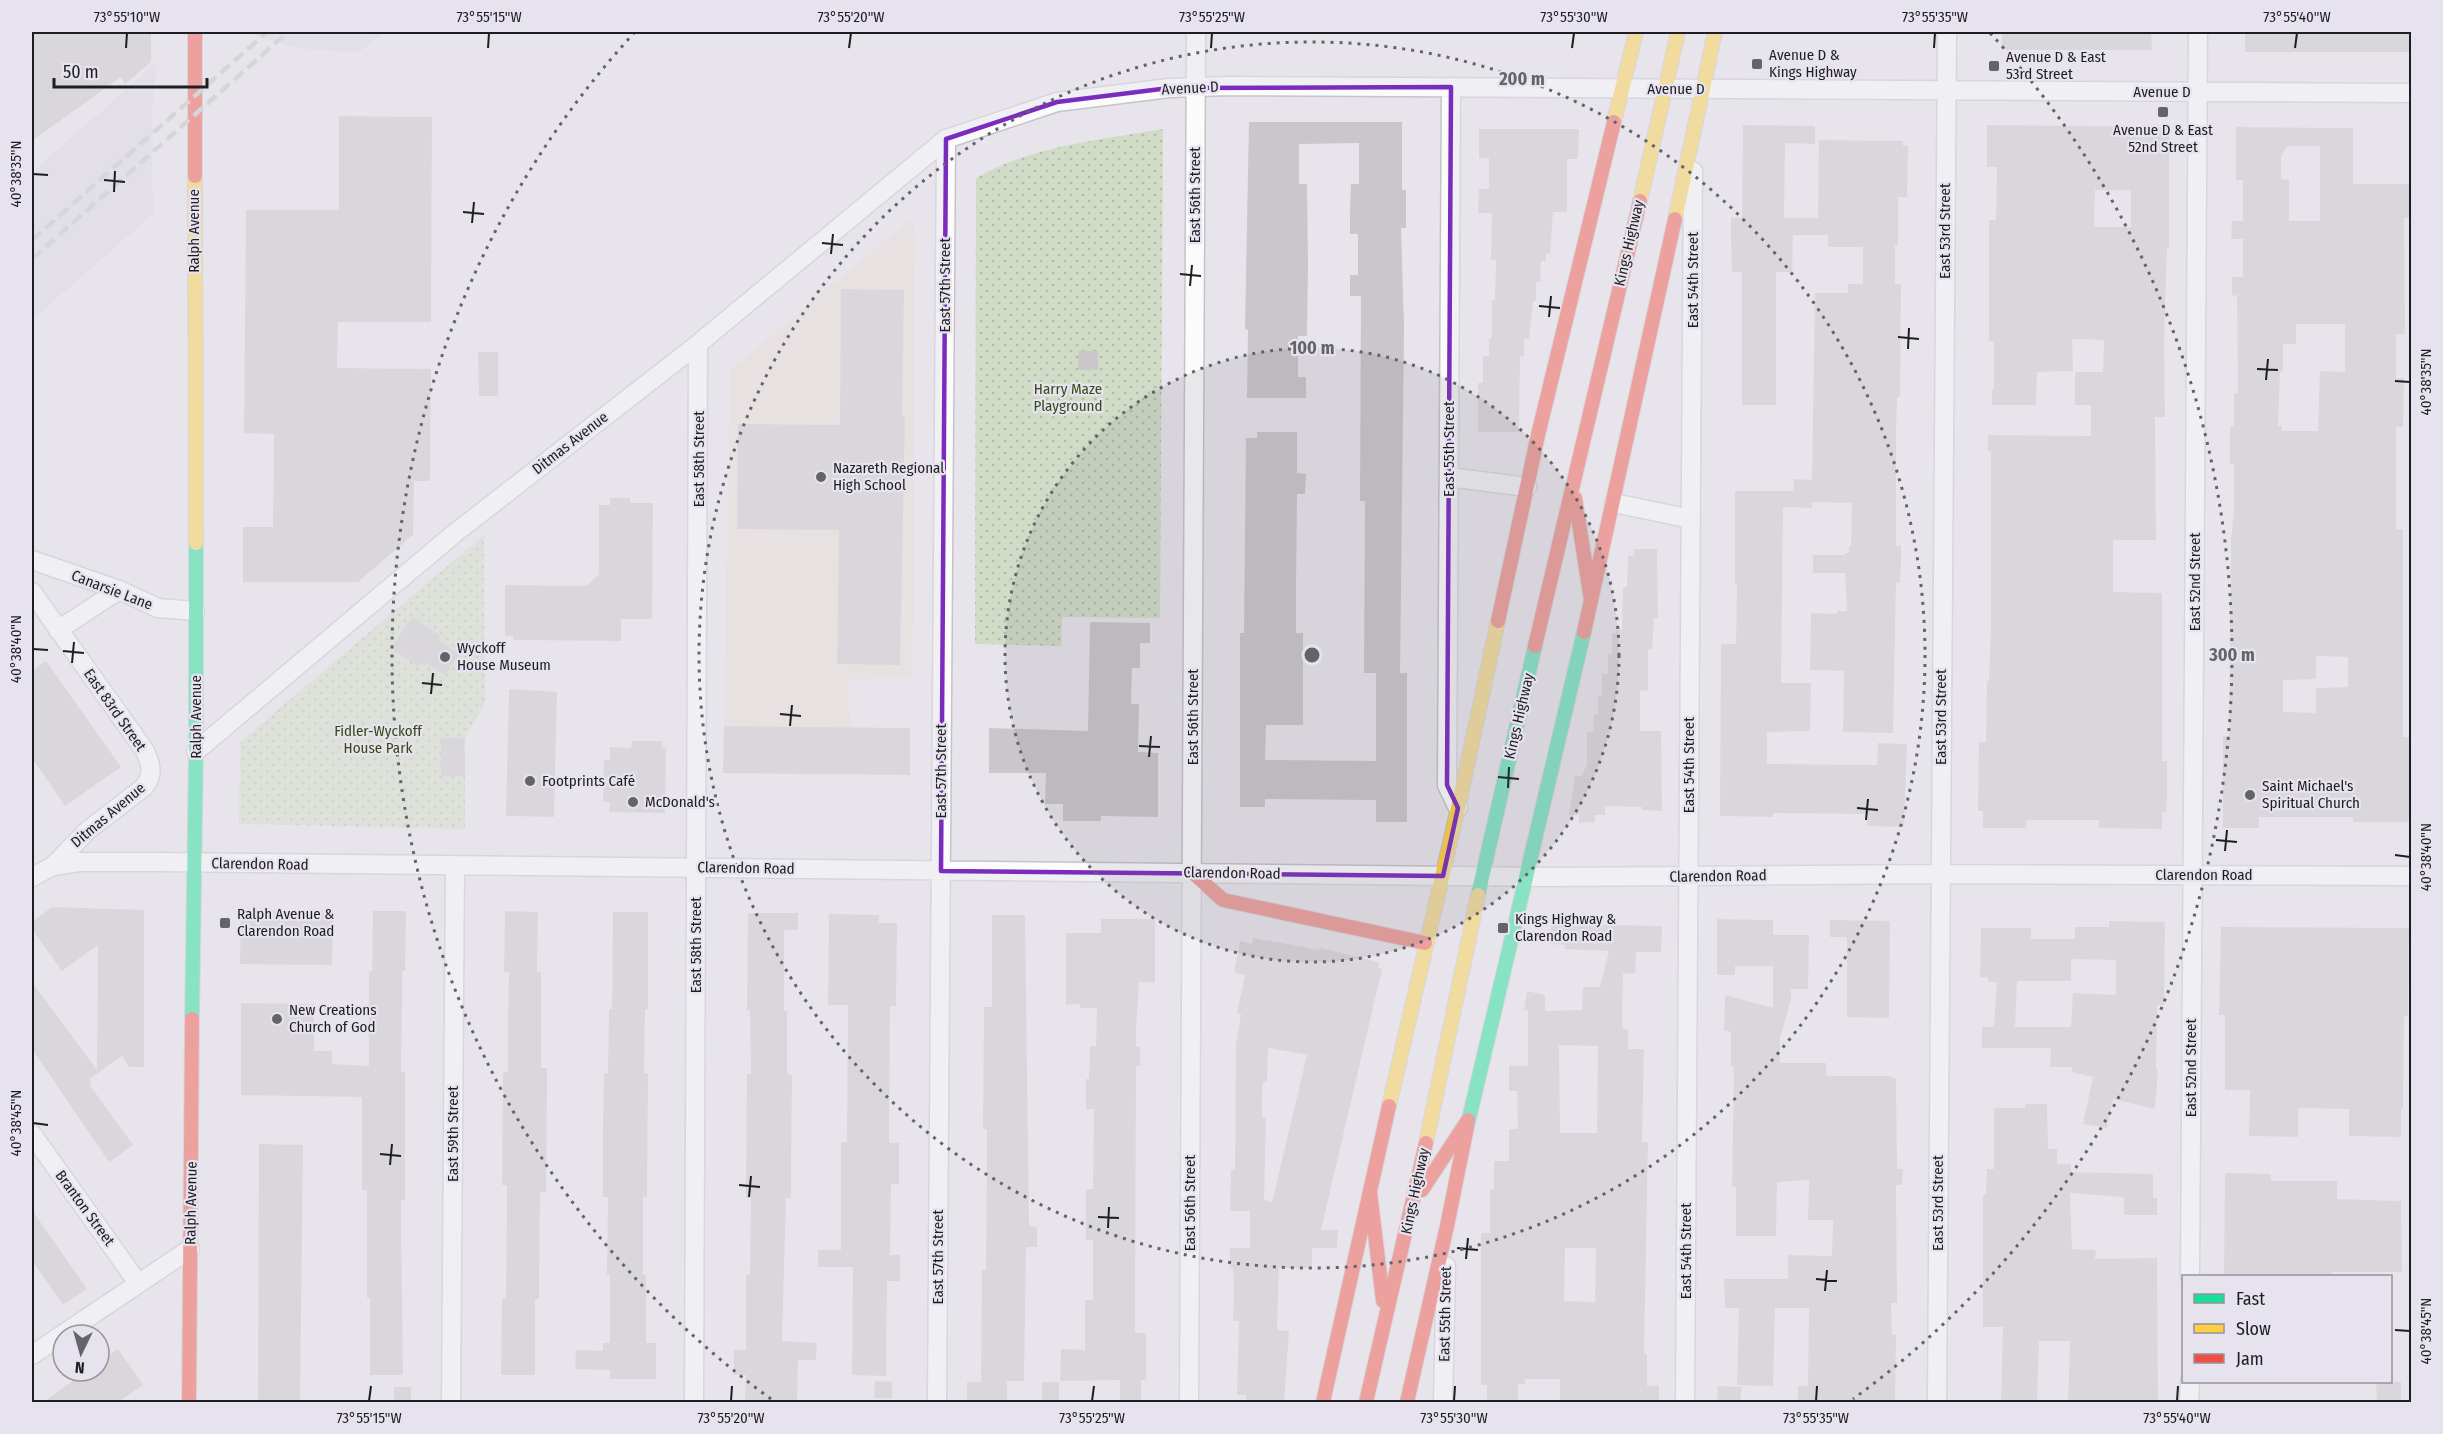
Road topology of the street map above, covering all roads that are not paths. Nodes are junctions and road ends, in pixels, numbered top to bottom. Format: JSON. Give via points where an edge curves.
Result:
{"nodes":[{"id":1,"x":195,"y":32,"type":"edge"},
{"id":2,"x":1196,"y":32,"type":"edge"},
{"id":3,"x":1636,"y":32,"type":"edge"},
{"id":4,"x":1678,"y":32,"type":"edge"},
{"id":5,"x":1715,"y":32,"type":"edge"},
{"id":6,"x":1947,"y":32,"type":"edge"},
{"id":7,"x":2198,"y":32,"type":"edge"},
{"id":8,"x":1196,"y":87,"type":"junction"},
{"id":9,"x":1451,"y":87,"type":"junction"},
{"id":10,"x":1623,"y":88,"type":"junction"},
{"id":11,"x":1666,"y":88,"type":"junction"},
{"id":12,"x":1703,"y":89,"type":"junction"},
{"id":13,"x":1946,"y":90,"type":"junction"},
{"id":14,"x":2198,"y":92,"type":"junction"},
{"id":15,"x":2412,"y":93,"type":"edge"},
{"id":16,"x":1694,"y":129,"type":"junction"},
{"id":17,"x":946,"y":139,"type":"junction"},
{"id":18,"x":698,"y":344,"type":"junction"},
{"id":19,"x":1449,"y":477,"type":"junction"},
{"id":20,"x":1572,"y":485,"type":"junction"},
{"id":21,"x":1527,"y":487,"type":"junction"},
{"id":22,"x":1614,"y":502,"type":"junction"},
{"id":23,"x":1691,"y":519,"type":"junction"},
{"id":24,"x":32,"y":560,"type":"edge"},
{"id":25,"x":119,"y":590,"type":"junction"},
{"id":26,"x":32,"y":592,"type":"edge"},
{"id":27,"x":1591,"y":600,"type":"junction"},
{"id":28,"x":195,"y":610,"type":"junction"},
{"id":29,"x":58,"y":630,"type":"junction"},
{"id":30,"x":196,"y":751,"type":"junction"},
{"id":31,"x":152,"y":771,"type":"joint"},
{"id":32,"x":1458,"y":808,"type":"junction"},
{"id":33,"x":193,"y":863,"type":"junction"},
{"id":34,"x":53,"y":866,"type":"junction"},
{"id":35,"x":455,"y":866,"type":"junction"},
{"id":36,"x":696,"y":868,"type":"junction"},
{"id":37,"x":941,"y":871,"type":"junction"},
{"id":38,"x":1193,"y":873,"type":"junction"},
{"id":39,"x":1940,"y":874,"type":"junction"},
{"id":40,"x":2193,"y":875,"type":"junction"},
{"id":41,"x":1443,"y":876,"type":"junction"},
{"id":42,"x":1481,"y":876,"type":"junction"},
{"id":43,"x":1688,"y":876,"type":"junction"},
{"id":44,"x":2412,"y":876,"type":"edge"},
{"id":45,"x":32,"y":877,"type":"edge"},
{"id":46,"x":1527,"y":877,"type":"junction"},
{"id":47,"x":1425,"y":943,"type":"junction"},
{"id":48,"x":1468,"y":1120,"type":"junction"},
{"id":49,"x":32,"y":1134,"type":"edge"},
{"id":50,"x":1370,"y":1192,"type":"junction"},
{"id":51,"x":1413,"y":1204,"type":"junction"},
{"id":52,"x":1447,"y":1226,"type":"junction"},
{"id":53,"x":190,"y":1249,"type":"junction"},
{"id":54,"x":2190,"y":1275,"type":"edge"},
{"id":55,"x":138,"y":1282,"type":"junction"},
{"id":56,"x":1386,"y":1321,"type":"junction"},
{"id":57,"x":32,"y":1355,"type":"edge"},
{"id":58,"x":2190,"y":1383,"type":"edge"},
{"id":59,"x":189,"y":1402,"type":"edge"},
{"id":60,"x":451,"y":1402,"type":"edge"},
{"id":61,"x":694,"y":1402,"type":"edge"},
{"id":62,"x":937,"y":1402,"type":"edge"},
{"id":63,"x":1189,"y":1402,"type":"edge"},
{"id":64,"x":1323,"y":1402,"type":"edge"},
{"id":65,"x":1366,"y":1402,"type":"edge"},
{"id":66,"x":1407,"y":1402,"type":"edge"},
{"id":67,"x":1443,"y":1402,"type":"edge"},
{"id":68,"x":1685,"y":1402,"type":"edge"},
{"id":69,"x":1937,"y":1402,"type":"edge"},
{"id":70,"x":2189,"y":1402,"type":"edge"}],
"edges":[{"from":1,"to":28,"type":"main road","name":"Ralph Avenue"},
{"from":2,"to":8,"type":"street","name":"East 56th Street"},
{"from":3,"to":10,"type":"main road"},
{"from":4,"to":11,"type":"main road","name":"Kings Highway"},
{"from":5,"to":12,"type":"main road"},
{"from":6,"to":13,"type":"street","name":"East 53rd Street"},
{"from":7,"to":14,"type":"street","name":"East 52nd Street"},
{"from":8,"to":9,"type":"street","name":"Avenue D"},
{"from":8,"to":17,"type":"street","name":"Avenue D","via":[[1057,102]]},
{"from":8,"to":38,"type":"street","name":"East 56th Street"},
{"from":9,"to":10,"type":"street","name":"Avenue D"},
{"from":9,"to":19,"type":"street","name":"East 55th Street"},
{"from":10,"to":11,"type":"street","name":"Avenue D"},
{"from":10,"to":21,"type":"main road"},
{"from":11,"to":12,"type":"street","name":"Avenue D"},
{"from":11,"to":20,"type":"main road","name":"Kings Highway"},
{"from":12,"to":13,"type":"street","name":"Avenue D"},
{"from":12,"to":16,"type":"main road"},
{"from":13,"to":14,"type":"street","name":"Avenue D"},
{"from":13,"to":39,"type":"street","name":"East 53rd Street"},
{"from":14,"to":15,"type":"street","name":"Avenue D"},
{"from":14,"to":40,"type":"street","name":"East 52nd Street"},
{"from":16,"to":22,"type":"main road"},
{"from":16,"to":23,"type":"street","name":"East 54th Street"},
{"from":17,"to":18,"type":"street","name":"Ditmas Avenue"},
{"from":17,"to":37,"type":"street","name":"East 57th Street"},
{"from":18,"to":30,"type":"street","name":"Ditmas Avenue","via":[[455,533]]},
{"from":18,"to":36,"type":"street","name":"East 58th Street"},
{"from":19,"to":21,"type":"street"},
{"from":19,"to":32,"type":"street","name":"East 55th Street","via":[[1448,785]]},
{"from":20,"to":27,"type":"main road"},
{"from":20,"to":42,"type":"main road","name":"Kings Highway"},
{"from":21,"to":32,"type":"main road"},
{"from":22,"to":23,"type":"street"},
{"from":22,"to":27,"type":"main road"},
{"from":23,"to":43,"type":"street","name":"East 54th Street"},
{"from":24,"to":25,"type":"street","name":"Canarsie Lane"},
{"from":25,"to":28,"type":"street","name":"Canarsie Lane","via":[[159,608]]},
{"from":25,"to":29,"type":"street"},
{"from":26,"to":29,"type":"street","name":"East 83rd Street"},
{"from":27,"to":46,"type":"main road"},
{"from":28,"to":30,"type":"main road","name":"Ralph Avenue"},
{"from":29,"to":31,"type":"street","name":"East 83rd Street","via":[[145,751]]},
{"from":30,"to":33,"type":"main road","name":"Ralph Avenue"},
{"from":31,"to":34,"type":"street","name":"Ditmas Avenue","via":[[144,786],[87,831]]},
{"from":32,"to":41,"type":"main road"},
{"from":33,"to":34,"type":"street","name":"Clarendon Road","via":[[79,862]]},
{"from":33,"to":35,"type":"street","name":"Clarendon Road"},
{"from":33,"to":53,"type":"main road","name":"Ralph Avenue"},
{"from":34,"to":45,"type":"street","name":"Ditmas Avenue"},
{"from":35,"to":36,"type":"street","name":"Clarendon Road"},
{"from":35,"to":60,"type":"street","name":"East 59th Street"},
{"from":36,"to":37,"type":"street","name":"Clarendon Road"},
{"from":36,"to":61,"type":"street","name":"East 58th Street"},
{"from":37,"to":38,"type":"street","name":"Clarendon Road"},
{"from":37,"to":62,"type":"street","name":"East 57th Street"},
{"from":38,"to":41,"type":"street","name":"Clarendon Road"},
{"from":38,"to":47,"type":"main road","via":[[1223,900]]},
{"from":38,"to":63,"type":"street","name":"East 56th Street"},
{"from":39,"to":40,"type":"street","name":"Clarendon Road"},
{"from":39,"to":43,"type":"street","name":"Clarendon Road"},
{"from":39,"to":69,"type":"street","name":"East 53rd Street"},
{"from":40,"to":44,"type":"street","name":"Clarendon Road"},
{"from":40,"to":54,"type":"street","name":"East 52nd Street"},
{"from":41,"to":42,"type":"street","name":"Clarendon Road"},
{"from":41,"to":47,"type":"main road"},
{"from":42,"to":46,"type":"street","name":"Clarendon Road"},
{"from":42,"to":51,"type":"main road","name":"Kings Highway"},
{"from":43,"to":46,"type":"street","name":"Clarendon Road"},
{"from":43,"to":68,"type":"street","name":"East 54th Street"},
{"from":46,"to":48,"type":"main road"},
{"from":47,"to":50,"type":"main road"},
{"from":48,"to":51,"type":"main road"},
{"from":48,"to":52,"type":"main road"},
{"from":49,"to":55,"type":"street","name":"Branton Street"},
{"from":50,"to":56,"type":"main road"},
{"from":50,"to":64,"type":"main road"},
{"from":51,"to":56,"type":"main road","name":"Kings Highway"},
{"from":52,"to":66,"type":"main road"},
{"from":52,"to":67,"type":"street","name":"East 55th Street"},
{"from":53,"to":55,"type":"street"},
{"from":53,"to":59,"type":"main road","name":"Ralph Avenue"},
{"from":55,"to":57,"type":"street"},
{"from":56,"to":65,"type":"main road","name":"Kings Highway"},
{"from":58,"to":70,"type":"street"}]}
